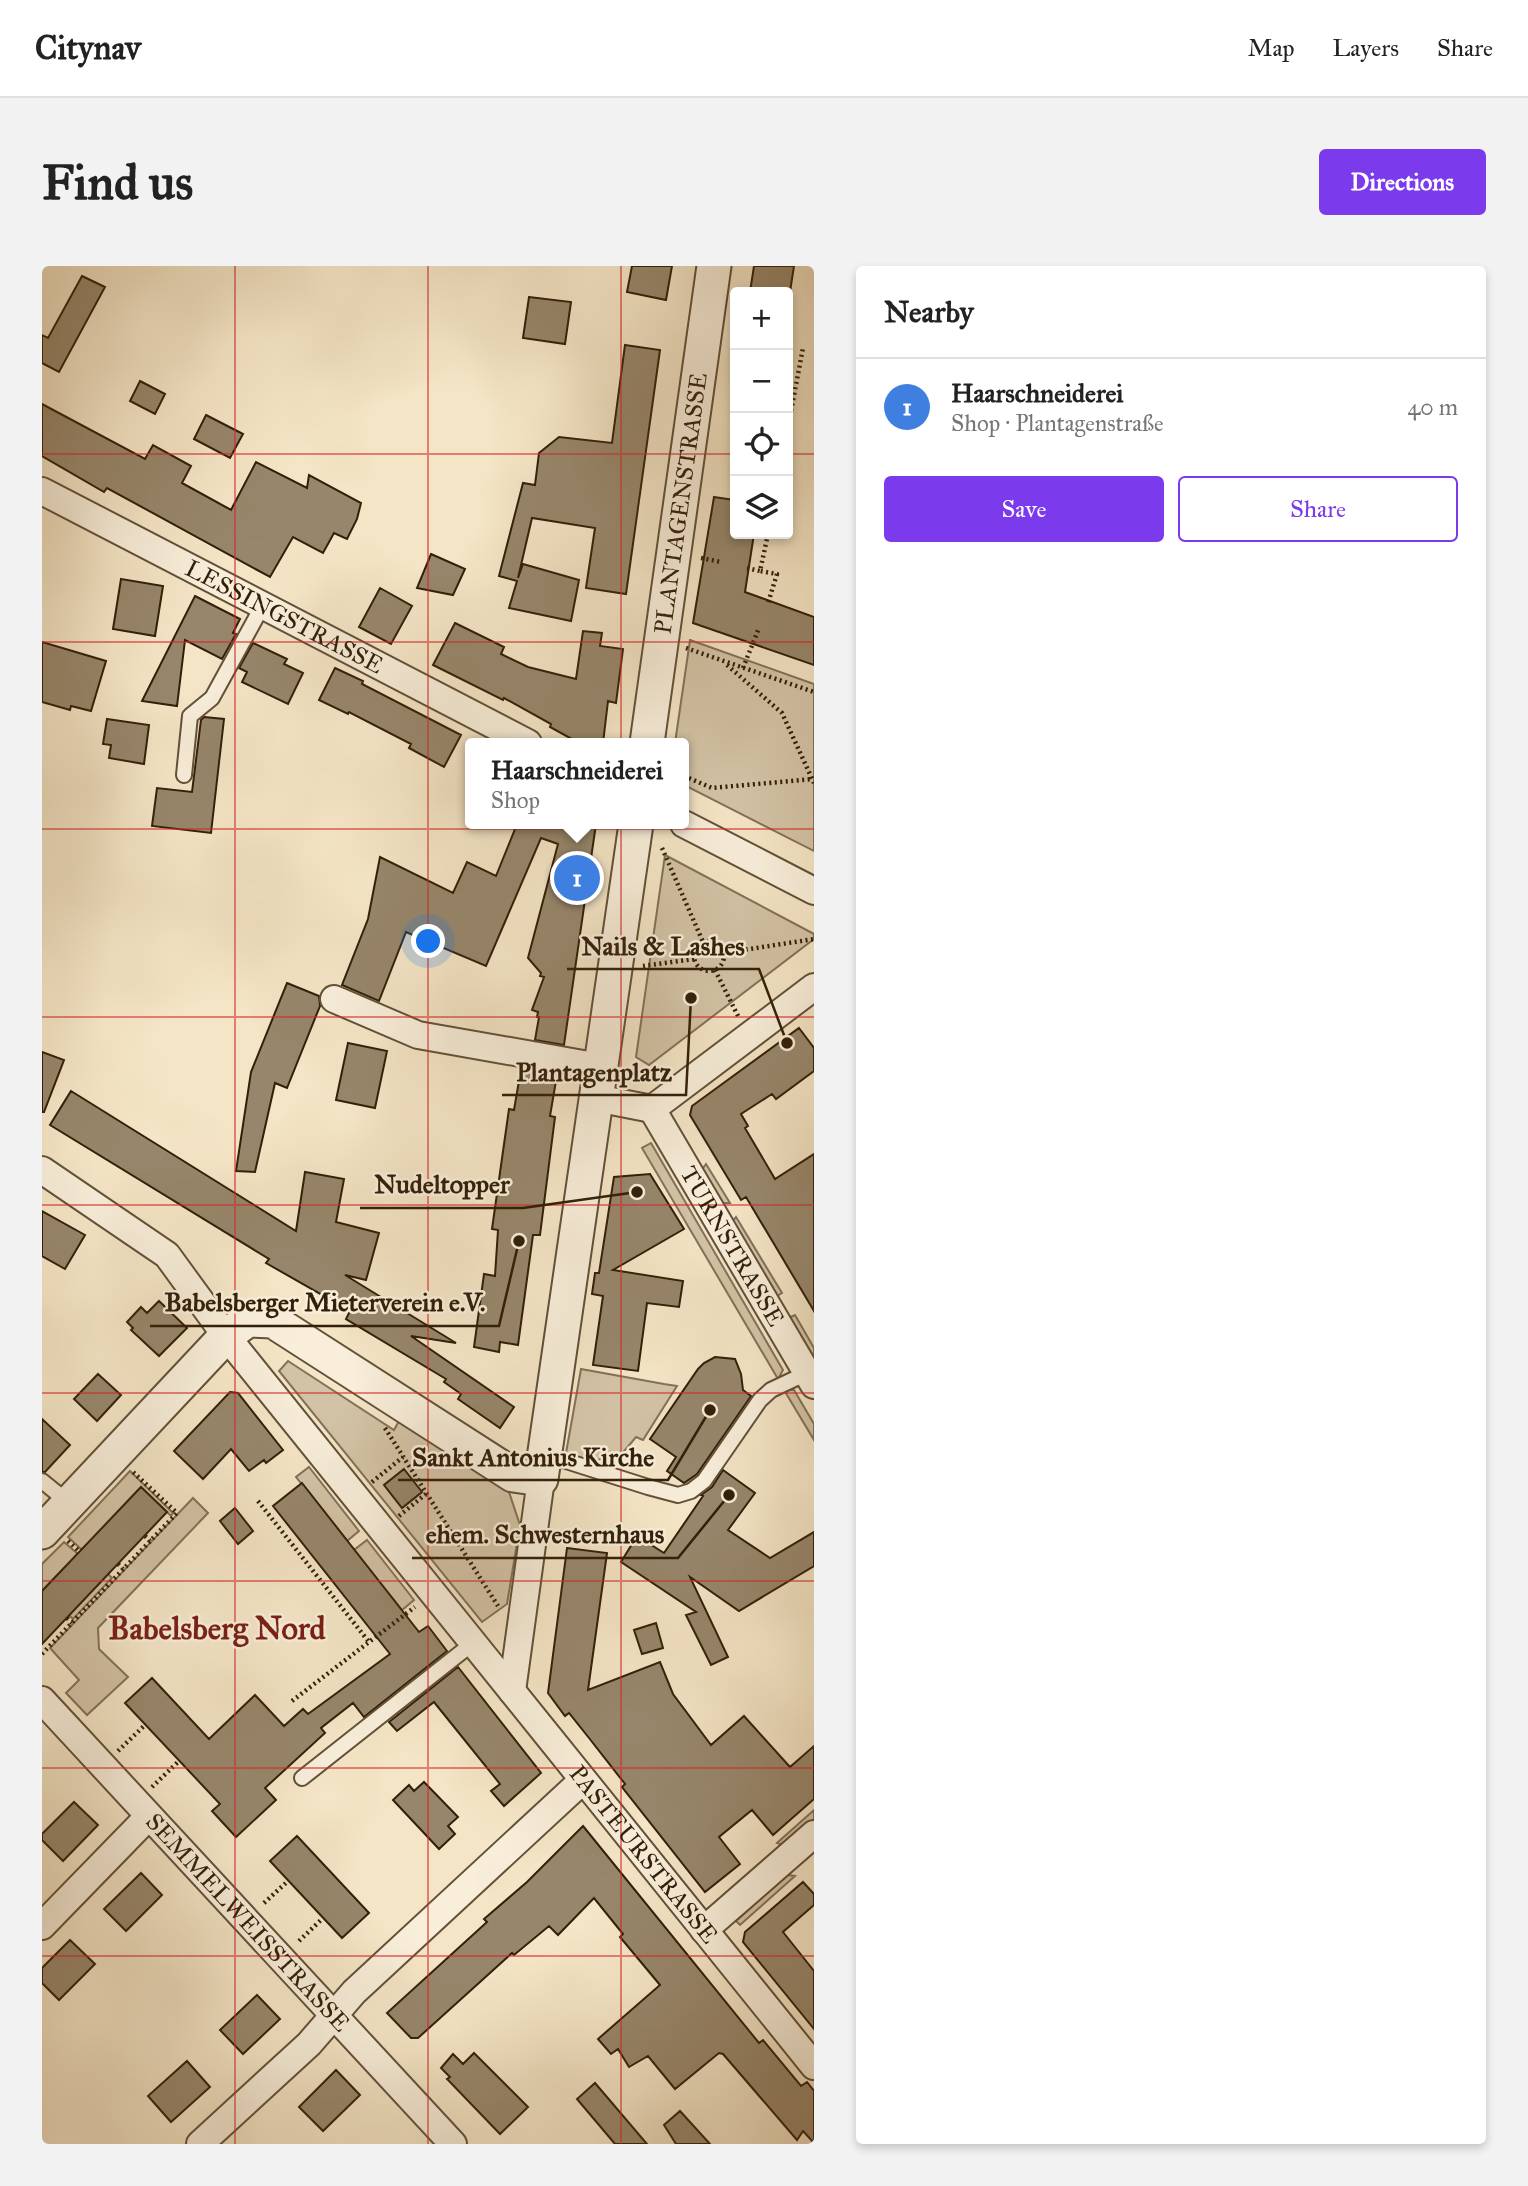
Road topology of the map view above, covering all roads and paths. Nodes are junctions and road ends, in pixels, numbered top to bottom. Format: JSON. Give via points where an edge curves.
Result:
{"nodes":[{"id":1,"x":714,"y":266,"type":"edge"},
{"id":2,"x":803,"y":348,"type":"dead end"},
{"id":3,"x":791,"y":413,"type":"edge"},
{"id":4,"x":42,"y":491,"type":"edge"},
{"id":5,"x":767,"y":539,"type":"edge"},
{"id":6,"x":747,"y":568,"type":"dead end"},
{"id":7,"x":761,"y":571,"type":"junction"},
{"id":8,"x":768,"y":603,"type":"dead end"},
{"id":9,"x":263,"y":606,"type":"junction"},
{"id":10,"x":759,"y":628,"type":"dead end"},
{"id":11,"x":662,"y":639,"type":"junction"},
{"id":12,"x":723,"y":661,"type":"junction"},
{"id":13,"x":743,"y":668,"type":"junction"},
{"id":14,"x":814,"y":692,"type":"edge"},
{"id":15,"x":518,"y":738,"type":"edge"},
{"id":16,"x":648,"y":738,"type":"edge"},
{"id":17,"x":184,"y":775,"type":"dead end"},
{"id":18,"x":689,"y":778,"type":"edge"},
{"id":19,"x":813,"y":780,"type":"edge"},
{"id":20,"x":689,"y":827,"type":"edge"},
{"id":21,"x":635,"y":829,"type":"edge"},
{"id":22,"x":660,"y":845,"type":"dead end"},
{"id":23,"x":814,"y":891,"type":"edge"},
{"id":24,"x":814,"y":939,"type":"edge"},
{"id":25,"x":703,"y":942,"type":"junction"},
{"id":26,"x":724,"y":953,"type":"junction"},
{"id":27,"x":694,"y":959,"type":"junction"},
{"id":28,"x":614,"y":968,"type":"junction"},
{"id":29,"x":715,"y":970,"type":"junction"},
{"id":30,"x":814,"y":987,"type":"edge"},
{"id":31,"x":334,"y":999,"type":"dead end"},
{"id":32,"x":749,"y":1036,"type":"junction"},
{"id":33,"x":598,"y":1082,"type":"junction"},
{"id":34,"x":652,"y":1109,"type":"junction"},
{"id":35,"x":42,"y":1170,"type":"edge"},
{"id":36,"x":226,"y":1336,"type":"junction"},
{"id":37,"x":810,"y":1379,"type":"edge"},
{"id":38,"x":401,"y":1404,"type":"junction"},
{"id":39,"x":115,"y":1455,"type":"junction"},
{"id":40,"x":403,"y":1458,"type":"junction"},
{"id":41,"x":543,"y":1466,"type":"junction"},
{"id":42,"x":42,"y":1481,"type":"edge"},
{"id":43,"x":426,"y":1494,"type":"junction"},
{"id":44,"x":355,"y":1496,"type":"junction"},
{"id":45,"x":258,"y":1501,"type":"dead end"},
{"id":46,"x":69,"y":1503,"type":"junction"},
{"id":47,"x":382,"y":1530,"type":"junction"},
{"id":48,"x":42,"y":1532,"type":"edge"},
{"id":49,"x":145,"y":1536,"type":"dead end"},
{"id":50,"x":150,"y":1541,"type":"junction"},
{"id":51,"x":118,"y":1564,"type":"dead end"},
{"id":52,"x":123,"y":1569,"type":"junction"},
{"id":53,"x":433,"y":1593,"type":"junction"},
{"id":54,"x":502,"y":1612,"type":"dead end"},
{"id":55,"x":67,"y":1618,"type":"dead end"},
{"id":56,"x":72,"y":1623,"type":"junction"},
{"id":57,"x":369,"y":1642,"type":"junction"},
{"id":58,"x":473,"y":1643,"type":"junction"},
{"id":59,"x":42,"y":1654,"type":"edge"},
{"id":60,"x":512,"y":1691,"type":"junction"},
{"id":61,"x":42,"y":1700,"type":"edge"},
{"id":62,"x":292,"y":1701,"type":"dead end"},
{"id":63,"x":145,"y":1725,"type":"dead end"},
{"id":64,"x":179,"y":1761,"type":"dead end"},
{"id":65,"x":103,"y":1766,"type":"junction"},
{"id":66,"x":302,"y":1778,"type":"dead end"},
{"id":67,"x":583,"y":1780,"type":"junction"},
{"id":68,"x":142,"y":1809,"type":"junction"},
{"id":69,"x":814,"y":1834,"type":"edge"},
{"id":70,"x":288,"y":1881,"type":"dead end"},
{"id":71,"x":323,"y":1918,"type":"dead end"},
{"id":72,"x":246,"y":1921,"type":"junction"},
{"id":73,"x":42,"y":1926,"type":"edge"},
{"id":74,"x":704,"y":1930,"type":"junction"},
{"id":75,"x":280,"y":1958,"type":"junction"},
{"id":76,"x":334,"y":2016,"type":"junction"},
{"id":77,"x":814,"y":2066,"type":"edge"},
{"id":78,"x":200,"y":2144,"type":"edge"},
{"id":79,"x":453,"y":2144,"type":"edge"}],
"edges":[{"from":1,"to":11,"type":"street","name":"PLANTAGENSTRASSE"},
{"from":2,"to":3,"type":"path"},
{"from":4,"to":9,"type":"street","name":"LESSINGSTRASSE"},
{"from":5,"to":7,"type":"path"},
{"from":6,"to":7,"type":"path"},
{"from":7,"to":8,"type":"path","via":[[777,574]]},
{"from":9,"to":15,"type":"street","name":"LESSINGSTRASSE"},
{"from":9,"to":17,"type":"lane","via":[[212,698],[190,716]]},
{"from":10,"to":13,"type":"path"},
{"from":11,"to":12,"type":"path"},
{"from":11,"to":16,"type":"street","name":"PLANTAGENSTRASSE"},
{"from":12,"to":13,"type":"path"},
{"from":12,"to":19,"type":"path","via":[[782,713]]},
{"from":13,"to":14,"type":"path"},
{"from":18,"to":19,"type":"path","via":[[712,788]]},
{"from":20,"to":23,"type":"street"},
{"from":21,"to":28,"type":"street"},
{"from":22,"to":25,"type":"path"},
{"from":24,"to":26,"type":"path"},
{"from":25,"to":26,"type":"path","via":[[720,945]]},
{"from":25,"to":27,"type":"path"},
{"from":26,"to":29,"type":"path"},
{"from":27,"to":28,"type":"path"},
{"from":27,"to":29,"type":"path","via":[[704,971]]},
{"from":28,"to":33,"type":"street"},
{"from":29,"to":32,"type":"path"},
{"from":30,"to":32,"type":"street"},
{"from":31,"to":33,"type":"street","via":[[418,1035]]},
{"from":32,"to":34,"type":"street"},
{"from":33,"to":34,"type":"street"},
{"from":33,"to":41,"type":"street"},
{"from":34,"to":37,"type":"street","name":"TURNSTRASSE"},
{"from":35,"to":36,"type":"street","name":"PASTEURSTRASSE","via":[[167,1255]]},
{"from":36,"to":38,"type":"street","via":[[248,1320],[273,1321]]},
{"from":36,"to":39,"type":"street"},
{"from":36,"to":44,"type":"street","name":"PASTEURSTRASSE"},
{"from":37,"to":41,"type":"lane","via":[[771,1390],[704,1482],[678,1495]]},
{"from":38,"to":40,"type":"path","via":[[384,1429]]},
{"from":38,"to":41,"type":"street","via":[[513,1475]]},
{"from":39,"to":46,"type":"street"},
{"from":39,"to":50,"type":"path","via":[[177,1513]]},
{"from":40,"to":43,"type":"path"},
{"from":40,"to":44,"type":"path"},
{"from":41,"to":60,"type":"street"},
{"from":42,"to":46,"type":"lane"},
{"from":43,"to":47,"type":"path"},
{"from":43,"to":54,"type":"path"},
{"from":44,"to":47,"type":"street","name":"PASTEURSTRASSE"},
{"from":45,"to":57,"type":"path"},
{"from":46,"to":48,"type":"street"},
{"from":47,"to":53,"type":"street","name":"PASTEURSTRASSE"},
{"from":49,"to":50,"type":"path"},
{"from":50,"to":52,"type":"path"},
{"from":51,"to":52,"type":"path"},
{"from":52,"to":56,"type":"path"},
{"from":53,"to":57,"type":"path"},
{"from":53,"to":58,"type":"street","name":"PASTEURSTRASSE"},
{"from":55,"to":56,"type":"path"},
{"from":56,"to":59,"type":"path"},
{"from":57,"to":62,"type":"path"},
{"from":58,"to":60,"type":"street","name":"PASTEURSTRASSE"},
{"from":58,"to":66,"type":"lane"},
{"from":60,"to":67,"type":"street","name":"PASTEURSTRASSE"},
{"from":61,"to":65,"type":"street","name":"SEMMELWEISSTRASSE"},
{"from":63,"to":65,"type":"path"},
{"from":64,"to":68,"type":"path"},
{"from":65,"to":68,"type":"street","name":"SEMMELWEISSTRASSE"},
{"from":67,"to":74,"type":"street","name":"PASTEURSTRASSE"},
{"from":67,"to":76,"type":"street","via":[[354,1992]]},
{"from":68,"to":72,"type":"street","name":"SEMMELWEISSTRASSE"},
{"from":68,"to":73,"type":"street"},
{"from":69,"to":74,"type":"street"},
{"from":70,"to":72,"type":"path"},
{"from":71,"to":75,"type":"path"},
{"from":72,"to":75,"type":"street","name":"SEMMELWEISSTRASSE"},
{"from":74,"to":77,"type":"street","name":"PASTEURSTRASSE"},
{"from":75,"to":76,"type":"street","name":"SEMMELWEISSTRASSE"},
{"from":76,"to":78,"type":"street"},
{"from":76,"to":79,"type":"street","name":"SEMMELWEISSTRASSE"}]}
